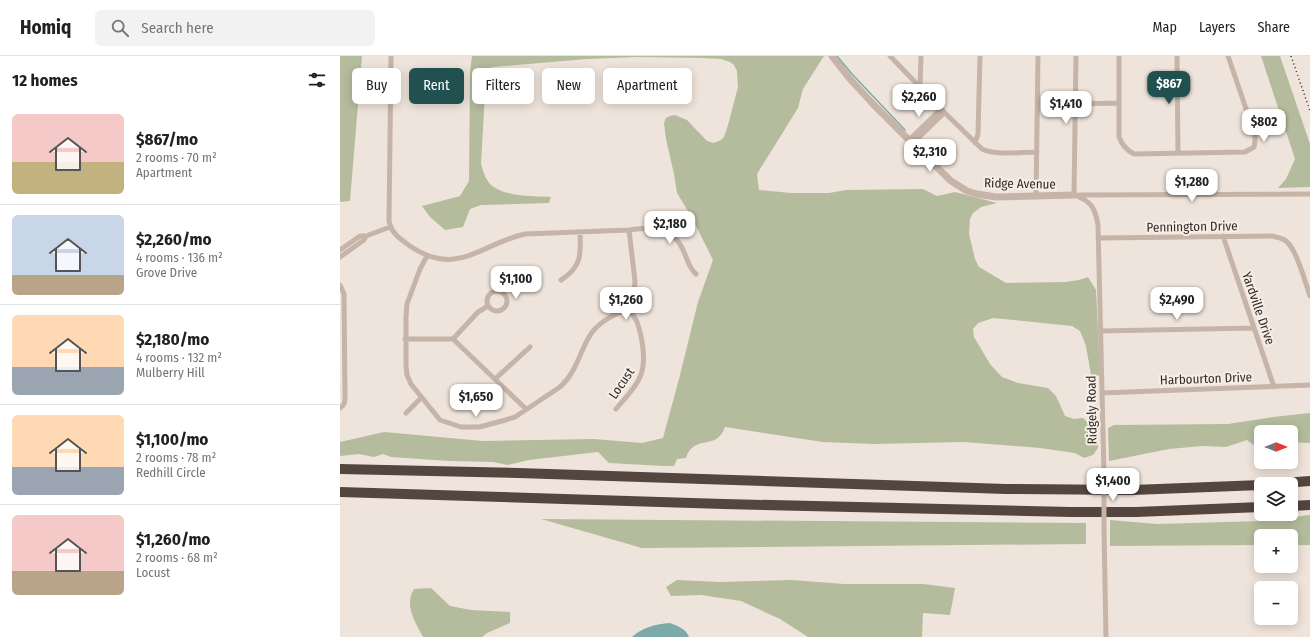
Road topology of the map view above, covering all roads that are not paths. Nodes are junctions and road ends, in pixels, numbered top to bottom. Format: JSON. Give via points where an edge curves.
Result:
{"nodes":[{"id":1,"x":391,"y":56,"type":"edge"},
{"id":2,"x":832,"y":56,"type":"edge"},
{"id":3,"x":890,"y":56,"type":"edge"},
{"id":4,"x":921,"y":56,"type":"edge"},
{"id":5,"x":980,"y":56,"type":"edge"},
{"id":6,"x":1038,"y":56,"type":"edge"},
{"id":7,"x":1076,"y":56,"type":"edge"},
{"id":8,"x":1118,"y":56,"type":"edge"},
{"id":9,"x":1177,"y":56,"type":"edge"},
{"id":10,"x":1228,"y":56,"type":"edge"},
{"id":11,"x":920,"y":87,"type":"junction"},
{"id":12,"x":1075,"y":104,"type":"junction"},
{"id":13,"x":1119,"y":104,"type":"junction"},
{"id":14,"x":943,"y":111,"type":"junction"},
{"id":15,"x":911,"y":141,"type":"junction"},
{"id":16,"x":975,"y":143,"type":"junction"},
{"id":17,"x":1037,"y":152,"type":"junction"},
{"id":18,"x":1178,"y":153,"type":"junction"},
{"id":19,"x":1310,"y":194,"type":"edge"},
{"id":20,"x":1074,"y":195,"type":"junction"},
{"id":21,"x":1036,"y":197,"type":"junction"},
{"id":22,"x":390,"y":227,"type":"junction"},
{"id":23,"x":629,"y":230,"type":"junction"},
{"id":24,"x":580,"y":232,"type":"junction"},
{"id":25,"x":1223,"y":236,"type":"junction"},
{"id":26,"x":1098,"y":238,"type":"junction"},
{"id":27,"x":340,"y":254,"type":"edge"},
{"id":28,"x":427,"y":256,"type":"junction"},
{"id":29,"x":696,"y":274,"type":"dead end"},
{"id":30,"x":561,"y":280,"type":"dead end"},
{"id":31,"x":340,"y":285,"type":"edge"},
{"id":32,"x":1310,"y":296,"type":"edge"},
{"id":33,"x":488,"y":306,"type":"junction"},
{"id":34,"x":629,"y":308,"type":"junction"},
{"id":35,"x":342,"y":324,"type":"edge"},
{"id":36,"x":1254,"y":328,"type":"junction"},
{"id":37,"x":1101,"y":331,"type":"junction"},
{"id":38,"x":406,"y":339,"type":"junction"},
{"id":39,"x":453,"y":339,"type":"junction"},
{"id":40,"x":530,"y":347,"type":"dead end"},
{"id":41,"x":495,"y":379,"type":"junction"},
{"id":42,"x":1310,"y":385,"type":"edge"},
{"id":43,"x":1274,"y":387,"type":"junction"},
{"id":44,"x":1102,"y":393,"type":"junction"},
{"id":45,"x":422,"y":398,"type":"junction"},
{"id":46,"x":340,"y":408,"type":"edge"},
{"id":47,"x":526,"y":409,"type":"junction"},
{"id":48,"x":616,"y":409,"type":"dead end"},
{"id":49,"x":406,"y":413,"type":"dead end"},
{"id":50,"x":340,"y":469,"type":"edge"},
{"id":51,"x":1310,"y":481,"type":"edge"},
{"id":52,"x":1298,"y":482,"type":"edge"},
{"id":53,"x":1254,"y":485,"type":"edge"},
{"id":54,"x":340,"y":492,"type":"edge"},
{"id":55,"x":1310,"y":504,"type":"edge"},
{"id":56,"x":1298,"y":505,"type":"edge"},
{"id":57,"x":1254,"y":508,"type":"edge"},
{"id":58,"x":1106,"y":637,"type":"edge"}],
"edges":[{"from":1,"to":22,"type":"street"},
{"from":2,"to":15,"type":"street","name":"Ridge Avenue","via":[[873,104]]},
{"from":3,"to":11,"type":"street"},
{"from":4,"to":11,"type":"street"},
{"from":5,"to":16,"type":"street","via":[[978,134]]},
{"from":6,"to":17,"type":"street"},
{"from":7,"to":12,"type":"street"},
{"from":8,"to":13,"type":"street"},
{"from":9,"to":18,"type":"street"},
{"from":10,"to":18,"type":"street","via":[[1255,135],[1256,148],[1245,152]]},
{"from":11,"to":14,"type":"street"},
{"from":12,"to":13,"type":"street"},
{"from":12,"to":20,"type":"street"},
{"from":13,"to":18,"type":"street","via":[[1119,137],[1123,150],[1134,154]]},
{"from":14,"to":15,"type":"street"},
{"from":14,"to":16,"type":"street"},
{"from":15,"to":21,"type":"street","name":"Ridge Avenue","via":[[951,181],[967,191],[987,197]]},
{"from":16,"to":17,"type":"street","via":[[988,152]]},
{"from":17,"to":21,"type":"street"},
{"from":19,"to":20,"type":"street"},
{"from":20,"to":21,"type":"street","name":"Ridge Avenue"},
{"from":20,"to":26,"type":"street","name":"Ridgely Road","via":[[1087,201],[1096,214]]},
{"from":22,"to":27,"type":"street","via":[[366,236],[364,240]]},
{"from":22,"to":28,"type":"street","via":[[401,240]]},
{"from":23,"to":24,"type":"street"},
{"from":23,"to":29,"type":"street","via":[[646,227],[660,228],[668,232],[679,243],[691,270]]},
{"from":23,"to":34,"type":"street","via":[[635,281]]},
{"from":24,"to":28,"type":"street","via":[[518,236],[459,259],[445,260]]},
{"from":24,"to":30,"type":"street","via":[[579,262],[568,276]]},
{"from":25,"to":26,"type":"street","name":"Pennington Drive"},
{"from":25,"to":32,"type":"street","name":"Pennington Drive","via":[[1272,236],[1285,240],[1295,253]]},
{"from":25,"to":36,"type":"street","name":"Yardville Drive"},
{"from":26,"to":37,"type":"street","name":"Ridgely Road"},
{"from":28,"to":38,"type":"street","via":[[407,304]]},
{"from":31,"to":35,"type":"street","via":[[344,294]]},
{"from":33,"to":33,"type":"street","via":[[494,311],[504,309],[508,301],[505,294],[500,291],[491,293],[487,301]]},
{"from":33,"to":39,"type":"street","via":[[478,312]]},
{"from":34,"to":47,"type":"street","via":[[601,323],[590,336],[567,382]]},
{"from":34,"to":48,"type":"street","name":"Locust","via":[[637,322],[644,367],[638,381]]},
{"from":35,"to":46,"type":"street","via":[[345,402]]},
{"from":36,"to":37,"type":"street"},
{"from":36,"to":43,"type":"street","name":"Yardville Drive"},
{"from":37,"to":44,"type":"street","name":"Ridgely Road"},
{"from":38,"to":39,"type":"street"},
{"from":38,"to":45,"type":"street","via":[[407,375]]},
{"from":39,"to":41,"type":"street"},
{"from":40,"to":41,"type":"street"},
{"from":41,"to":47,"type":"street"},
{"from":42,"to":43,"type":"street","name":"Harbourton Drive"},
{"from":43,"to":44,"type":"street","name":"Harbourton Drive"},
{"from":44,"to":58,"type":"street","name":"Ridgely Road","bridge":true},
{"from":45,"to":47,"type":"street","via":[[440,420],[461,427],[479,427],[502,421],[515,417]]},
{"from":45,"to":49,"type":"street"},
{"from":50,"to":53,"type":"highway","via":[[1006,489],[1133,490]]},
{"from":51,"to":52,"type":"highway"},
{"from":54,"to":57,"type":"highway","via":[[1072,512]]},
{"from":55,"to":56,"type":"highway"}]}
